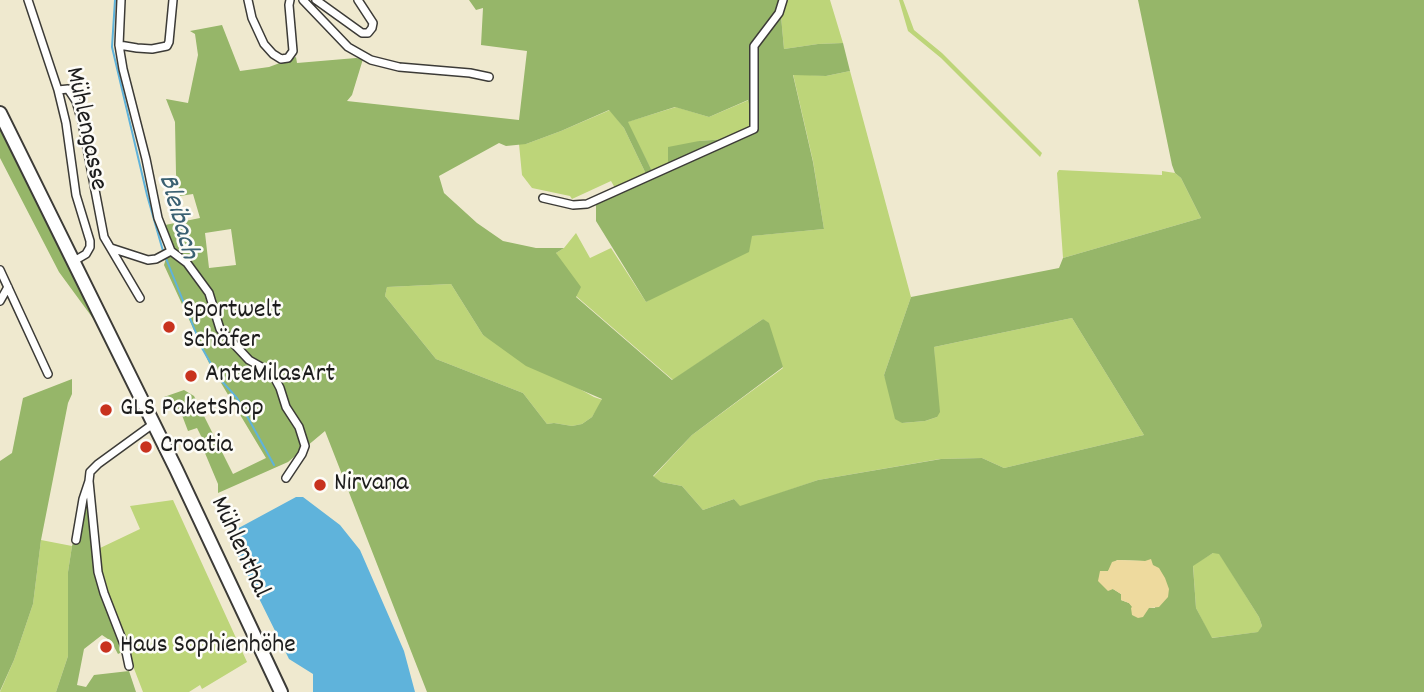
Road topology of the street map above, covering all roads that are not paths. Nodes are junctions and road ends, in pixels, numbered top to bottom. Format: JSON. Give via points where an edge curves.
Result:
{"nodes":[{"id":1,"x":28,"y":0,"type":"edge"},
{"id":2,"x":121,"y":0,"type":"edge"},
{"id":3,"x":173,"y":0,"type":"edge"},
{"id":4,"x":248,"y":0,"type":"edge"},
{"id":5,"x":290,"y":0,"type":"edge"},
{"id":6,"x":303,"y":0,"type":"edge"},
{"id":7,"x":316,"y":0,"type":"edge"},
{"id":8,"x":358,"y":0,"type":"edge"},
{"id":9,"x":783,"y":0,"type":"edge"},
{"id":10,"x":119,"y":45,"type":"junction"},
{"id":11,"x":489,"y":77,"type":"dead end"},
{"id":12,"x":58,"y":90,"type":"junction"},
{"id":13,"x":0,"y":113,"type":"edge"},
{"id":14,"x":544,"y":198,"type":"dead end"},
{"id":15,"x":111,"y":248,"type":"junction"},
{"id":16,"x":167,"y":254,"type":"junction"},
{"id":17,"x":74,"y":261,"type":"junction"},
{"id":18,"x":0,"y":270,"type":"edge"},
{"id":19,"x":8,"y":286,"type":"junction"},
{"id":20,"x":140,"y":298,"type":"dead end"},
{"id":21,"x":0,"y":301,"type":"edge"},
{"id":22,"x":48,"y":374,"type":"dead end"},
{"id":23,"x":153,"y":424,"type":"junction"},
{"id":24,"x":286,"y":478,"type":"dead end"},
{"id":25,"x":89,"y":481,"type":"junction"},
{"id":26,"x":76,"y":540,"type":"dead end"},
{"id":27,"x":130,"y":666,"type":"dead end"},
{"id":28,"x":281,"y":692,"type":"edge"}],
"edges":[{"from":1,"to":12,"type":"street","name":"Mühlengasse"},
{"from":2,"to":10,"type":"street"},
{"from":3,"to":10,"type":"street","via":[[167,47]]},
{"from":4,"to":5,"type":"street","via":[[264,44],[281,59],[293,51]]},
{"from":6,"to":11,"type":"street","via":[[355,52],[383,64]]},
{"from":7,"to":8,"type":"street","via":[[368,33],[373,23]]},
{"from":9,"to":14,"type":"street","via":[[779,13],[754,46],[754,129],[587,204]]},
{"from":10,"to":16,"type":"street"},
{"from":12,"to":15,"type":"street","via":[[68,89],[80,110],[104,237]]},
{"from":12,"to":17,"type":"street","name":"Mühlengasse","via":[[76,195],[90,241],[86,254]]},
{"from":13,"to":17,"type":"main road","name":"Mühlenthal"},
{"from":15,"to":16,"type":"street","via":[[148,260]]},
{"from":15,"to":20,"type":"street"},
{"from":16,"to":24,"type":"street","via":[[187,263],[209,293],[220,329],[249,360],[272,373],[280,388],[305,446]]},
{"from":17,"to":23,"type":"main road","name":"Mühlenthal"},
{"from":18,"to":19,"type":"street"},
{"from":19,"to":21,"type":"street"},
{"from":19,"to":22,"type":"street"},
{"from":23,"to":25,"type":"street","via":[[98,464]]},
{"from":23,"to":28,"type":"main road","name":"Mühlenthal"},
{"from":25,"to":26,"type":"street"},
{"from":25,"to":27,"type":"street","via":[[98,572]]}]}
